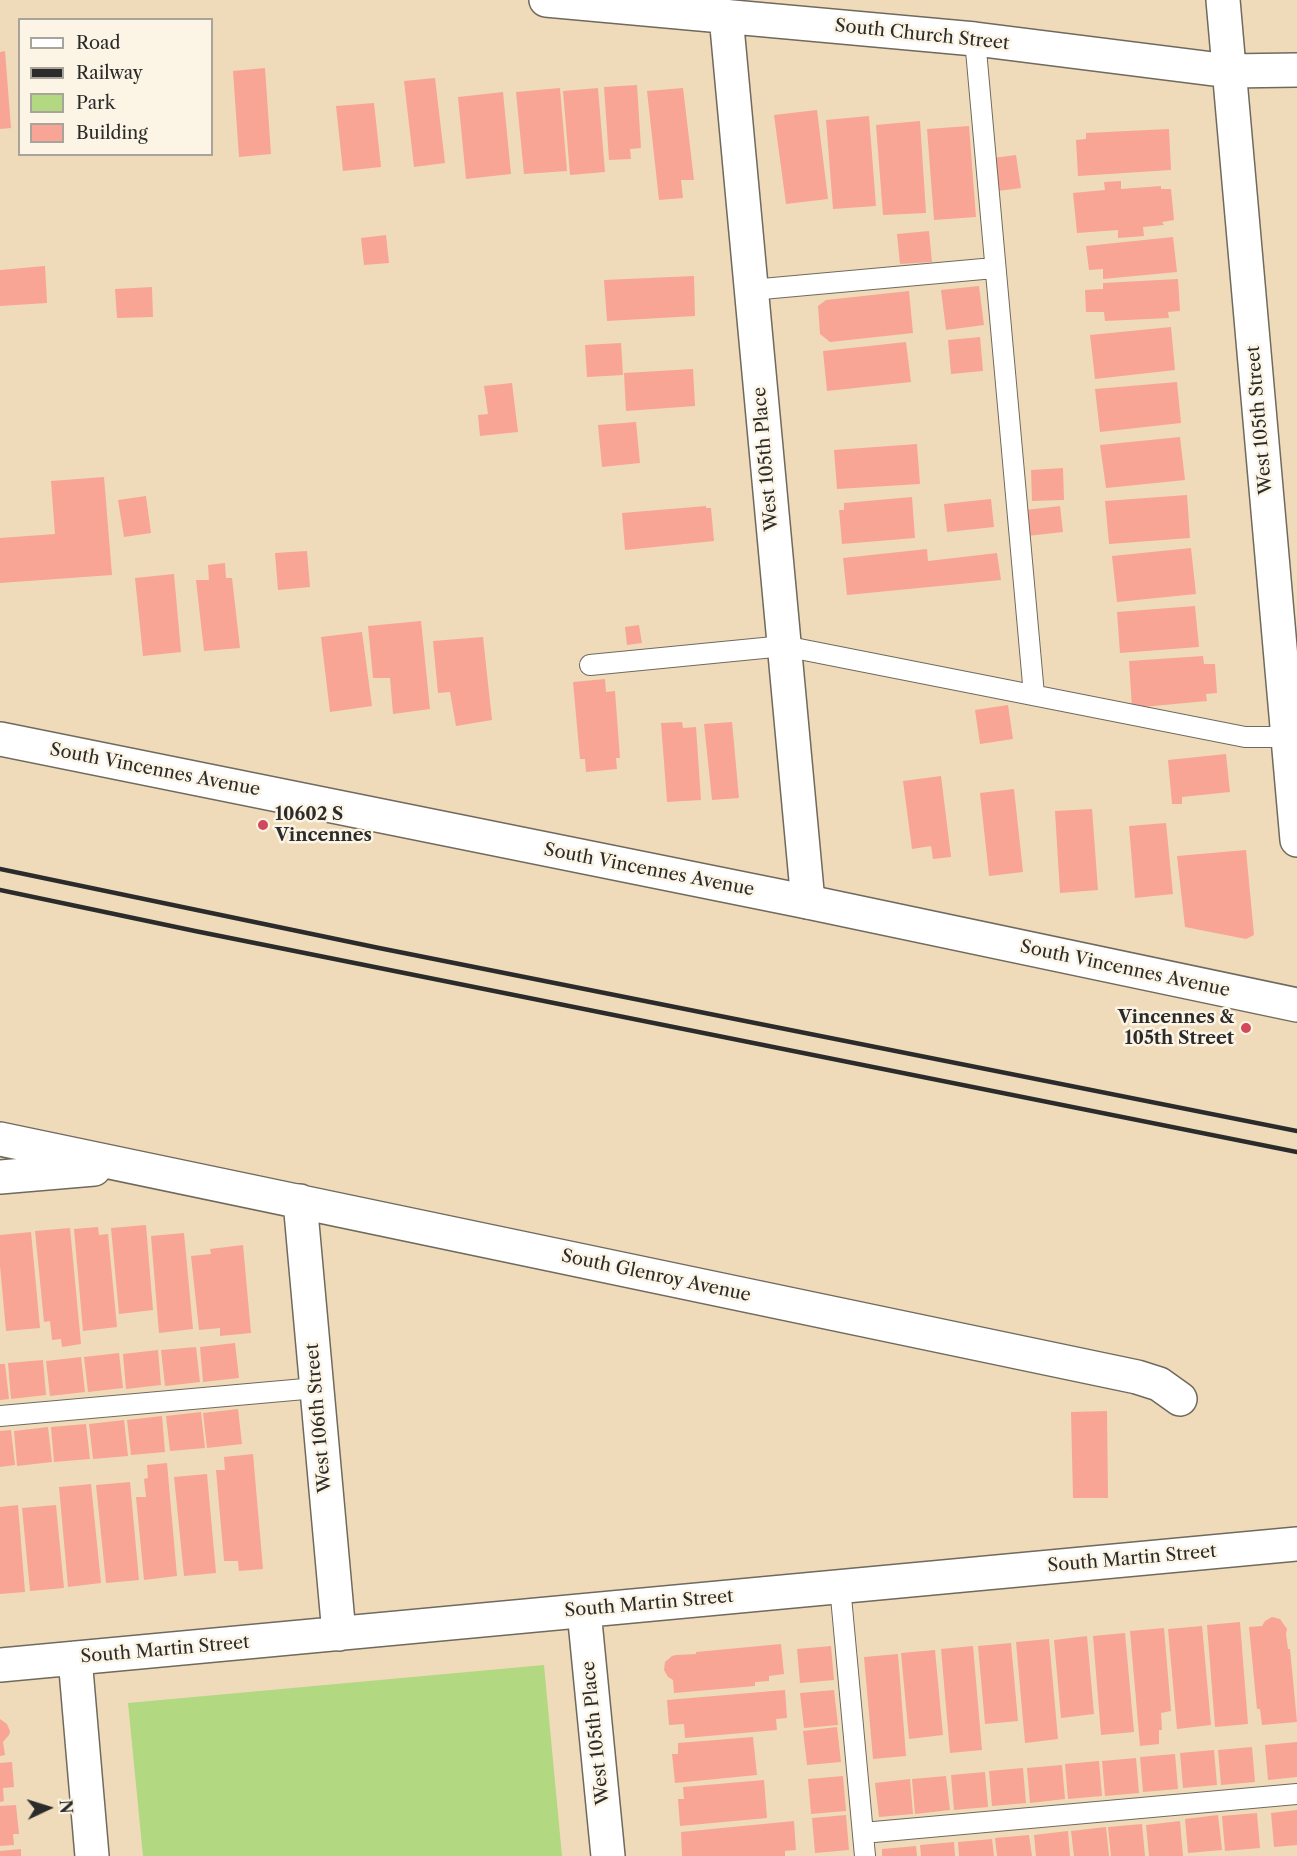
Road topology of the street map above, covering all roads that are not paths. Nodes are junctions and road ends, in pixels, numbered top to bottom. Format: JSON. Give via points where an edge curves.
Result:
{"nodes":[{"id":1,"x":546,"y":0,"type":"edge"},
{"id":2,"x":1223,"y":0,"type":"edge"},
{"id":3,"x":726,"y":16,"type":"junction"},
{"id":4,"x":975,"y":39,"type":"junction"},
{"id":5,"x":1297,"y":70,"type":"edge"},
{"id":6,"x":1228,"y":71,"type":"junction"},
{"id":7,"x":994,"y":268,"type":"junction"},
{"id":8,"x":751,"y":290,"type":"junction"},
{"id":9,"x":784,"y":646,"type":"junction"},
{"id":10,"x":590,"y":665,"type":"dead end"},
{"id":11,"x":1034,"y":695,"type":"junction"},
{"id":12,"x":1292,"y":737,"type":"edge"},
{"id":13,"x":0,"y":739,"type":"edge"},
{"id":14,"x":1297,"y":840,"type":"edge"},
{"id":15,"x":808,"y":903,"type":"junction"},
{"id":16,"x":1297,"y":1005,"type":"edge"},
{"id":17,"x":0,"y":1139,"type":"edge"},
{"id":18,"x":127,"y":1166,"type":"junction"},
{"id":19,"x":0,"y":1177,"type":"edge"},
{"id":20,"x":300,"y":1201,"type":"junction"},
{"id":21,"x":316,"y":1388,"type":"junction"},
{"id":22,"x":1180,"y":1399,"type":"dead end"},
{"id":23,"x":0,"y":1416,"type":"edge"},
{"id":24,"x":1297,"y":1544,"type":"edge"},
{"id":25,"x":840,"y":1586,"type":"junction"},
{"id":26,"x":584,"y":1611,"type":"junction"},
{"id":27,"x":339,"y":1634,"type":"junction"},
{"id":28,"x":75,"y":1658,"type":"junction"},
{"id":29,"x":0,"y":1665,"type":"edge"},
{"id":30,"x":1297,"y":1794,"type":"edge"},
{"id":31,"x":863,"y":1833,"type":"junction"},
{"id":32,"x":92,"y":1856,"type":"edge"},
{"id":33,"x":608,"y":1856,"type":"edge"},
{"id":34,"x":865,"y":1856,"type":"edge"}],
"edges":[{"from":1,"to":3,"type":"street","name":"South Church Street"},
{"from":2,"to":6,"type":"street","name":"West 105th Street"},
{"from":3,"to":4,"type":"street","name":"South Church Street"},
{"from":3,"to":8,"type":"street","name":"West 105th Place"},
{"from":4,"to":6,"type":"street","name":"South Church Street"},
{"from":4,"to":7,"type":"lane"},
{"from":5,"to":6,"type":"street","name":"South Church Street"},
{"from":6,"to":12,"type":"street","name":"West 105th Street"},
{"from":7,"to":8,"type":"lane"},
{"from":7,"to":11,"type":"lane"},
{"from":8,"to":9,"type":"street","name":"West 105th Place"},
{"from":9,"to":10,"type":"lane"},
{"from":9,"to":11,"type":"lane"},
{"from":9,"to":15,"type":"street","name":"West 105th Place"},
{"from":11,"to":12,"type":"lane","via":[[1245,737]]},
{"from":12,"to":14,"type":"street","name":"West 105th Street"},
{"from":13,"to":15,"type":"street","name":"South Vincennes Avenue"},
{"from":15,"to":16,"type":"street","name":"South Vincennes Avenue"},
{"from":17,"to":18,"type":"street","name":"South Glenroy Avenue"},
{"from":18,"to":19,"type":"street","name":"South Glenroy Avenue"},
{"from":18,"to":20,"type":"street","name":"South Glenroy Avenue"},
{"from":20,"to":21,"type":"street","name":"West 106th Street"},
{"from":20,"to":22,"type":"street","name":"South Glenroy Avenue","via":[[1137,1377],[1159,1384]]},
{"from":21,"to":23,"type":"lane"},
{"from":21,"to":27,"type":"street","name":"West 106th Street"},
{"from":24,"to":25,"type":"street","name":"South Martin Street"},
{"from":25,"to":26,"type":"street","name":"South Martin Street"},
{"from":25,"to":31,"type":"lane"},
{"from":26,"to":27,"type":"street","name":"South Martin Street"},
{"from":26,"to":33,"type":"street","name":"West 105th Place"},
{"from":27,"to":28,"type":"street","name":"South Martin Street"},
{"from":28,"to":29,"type":"street","name":"South Martin Street"},
{"from":28,"to":32,"type":"street"},
{"from":30,"to":31,"type":"lane"},
{"from":31,"to":34,"type":"lane"}]}
